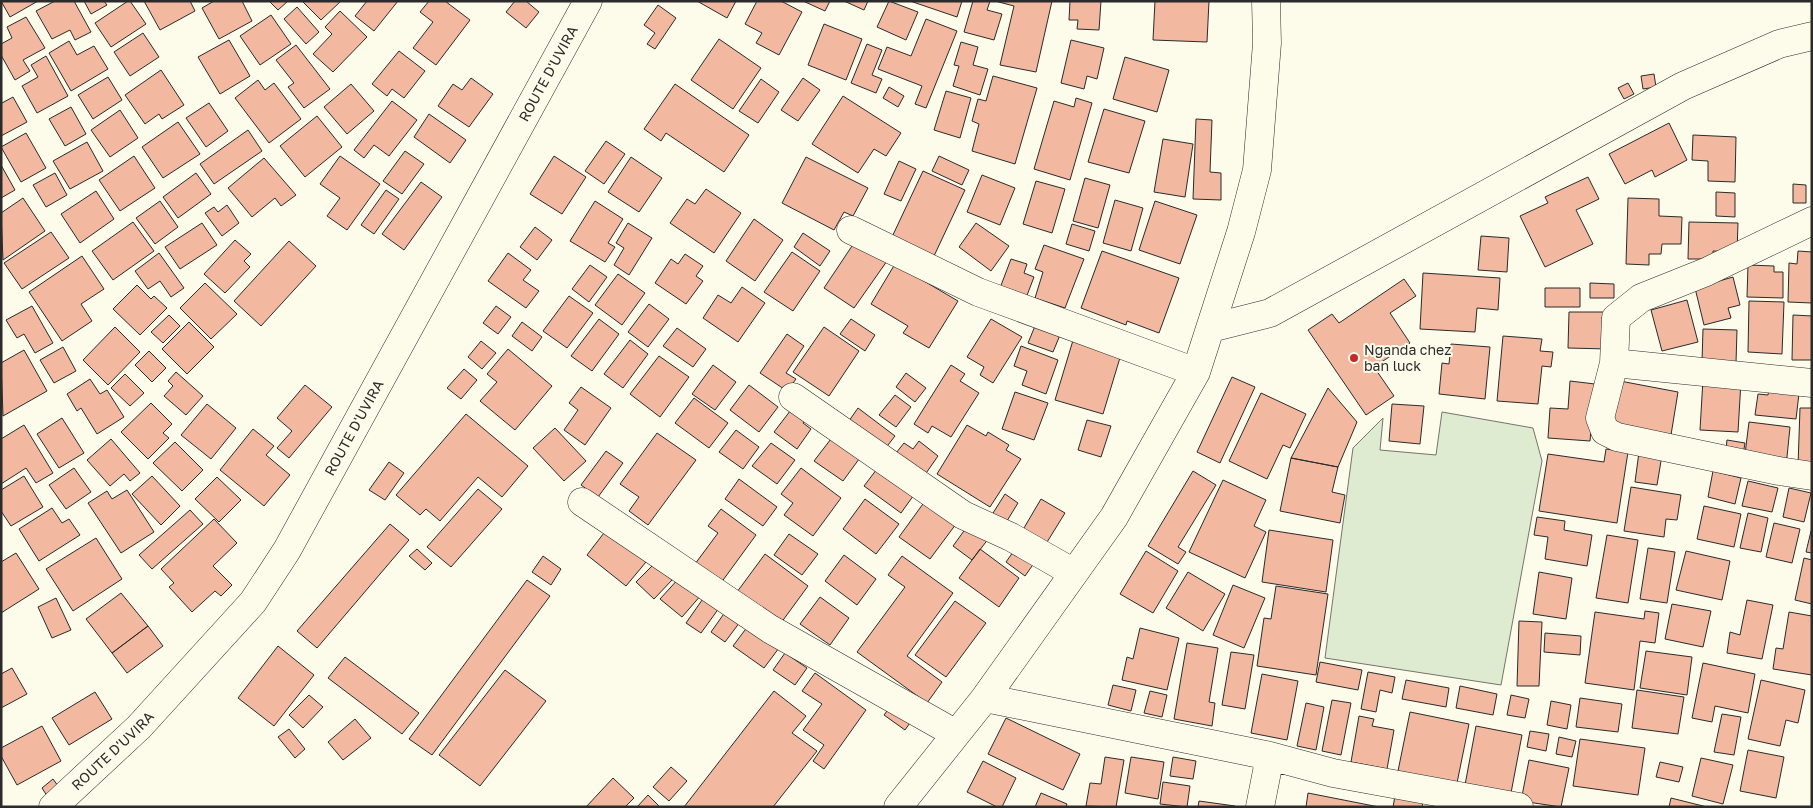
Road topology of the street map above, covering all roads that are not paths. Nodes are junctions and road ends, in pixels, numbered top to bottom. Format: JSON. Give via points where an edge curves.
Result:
{"nodes":[{"id":1,"x":588,"y":1,"type":"edge"},
{"id":2,"x":1266,"y":1,"type":"edge"},
{"id":3,"x":1812,"y":36,"type":"edge"},
{"id":4,"x":1812,"y":221,"type":"edge"},
{"id":5,"x":851,"y":230,"type":"dead end"},
{"id":6,"x":1211,"y":328,"type":"junction"},
{"id":7,"x":1614,"y":363,"type":"junction"},
{"id":8,"x":1196,"y":372,"type":"junction"},
{"id":9,"x":1812,"y":383,"type":"edge"},
{"id":10,"x":793,"y":398,"type":"dead end"},
{"id":11,"x":1812,"y":476,"type":"edge"},
{"id":12,"x":582,"y":502,"type":"dead end"},
{"id":13,"x":1074,"y":573,"type":"junction"},
{"id":14,"x":985,"y":698,"type":"junction"},
{"id":15,"x":956,"y":734,"type":"junction"},
{"id":16,"x":1270,"y":756,"type":"junction"},
{"id":17,"x":53,"y":807,"type":"edge"},
{"id":18,"x":898,"y":807,"type":"edge"},
{"id":19,"x":1260,"y":807,"type":"edge"},
{"id":20,"x":1519,"y":807,"type":"edge"}],
"edges":[{"from":1,"to":17,"type":"street","name":"ROUTE D'UVIRA","via":[[292,542],[253,602],[139,727]]},
{"from":2,"to":6,"type":"street","via":[[1267,43],[1257,170]]},
{"from":3,"to":6,"type":"street","via":[[1779,44],[1683,86],[1270,313]]},
{"from":4,"to":7,"type":"street","via":[[1706,272],[1642,298],[1616,318]]},
{"from":5,"to":8,"type":"street","via":[[978,292]]},
{"from":6,"to":8,"type":"street"},
{"from":7,"to":9,"type":"street"},
{"from":7,"to":11,"type":"street","via":[[1600,418],[1604,431],[1617,437],[1723,460]]},
{"from":8,"to":13,"type":"street","via":[[1114,516]]},
{"from":10,"to":13,"type":"street","via":[[963,516],[1011,537]]},
{"from":12,"to":15,"type":"street","via":[[770,629]]},
{"from":13,"to":14,"type":"street"},
{"from":14,"to":15,"type":"street"},
{"from":14,"to":16,"type":"street"},
{"from":15,"to":18,"type":"street"},
{"from":16,"to":19,"type":"street"},
{"from":16,"to":20,"type":"street","via":[[1333,773]]}]}
